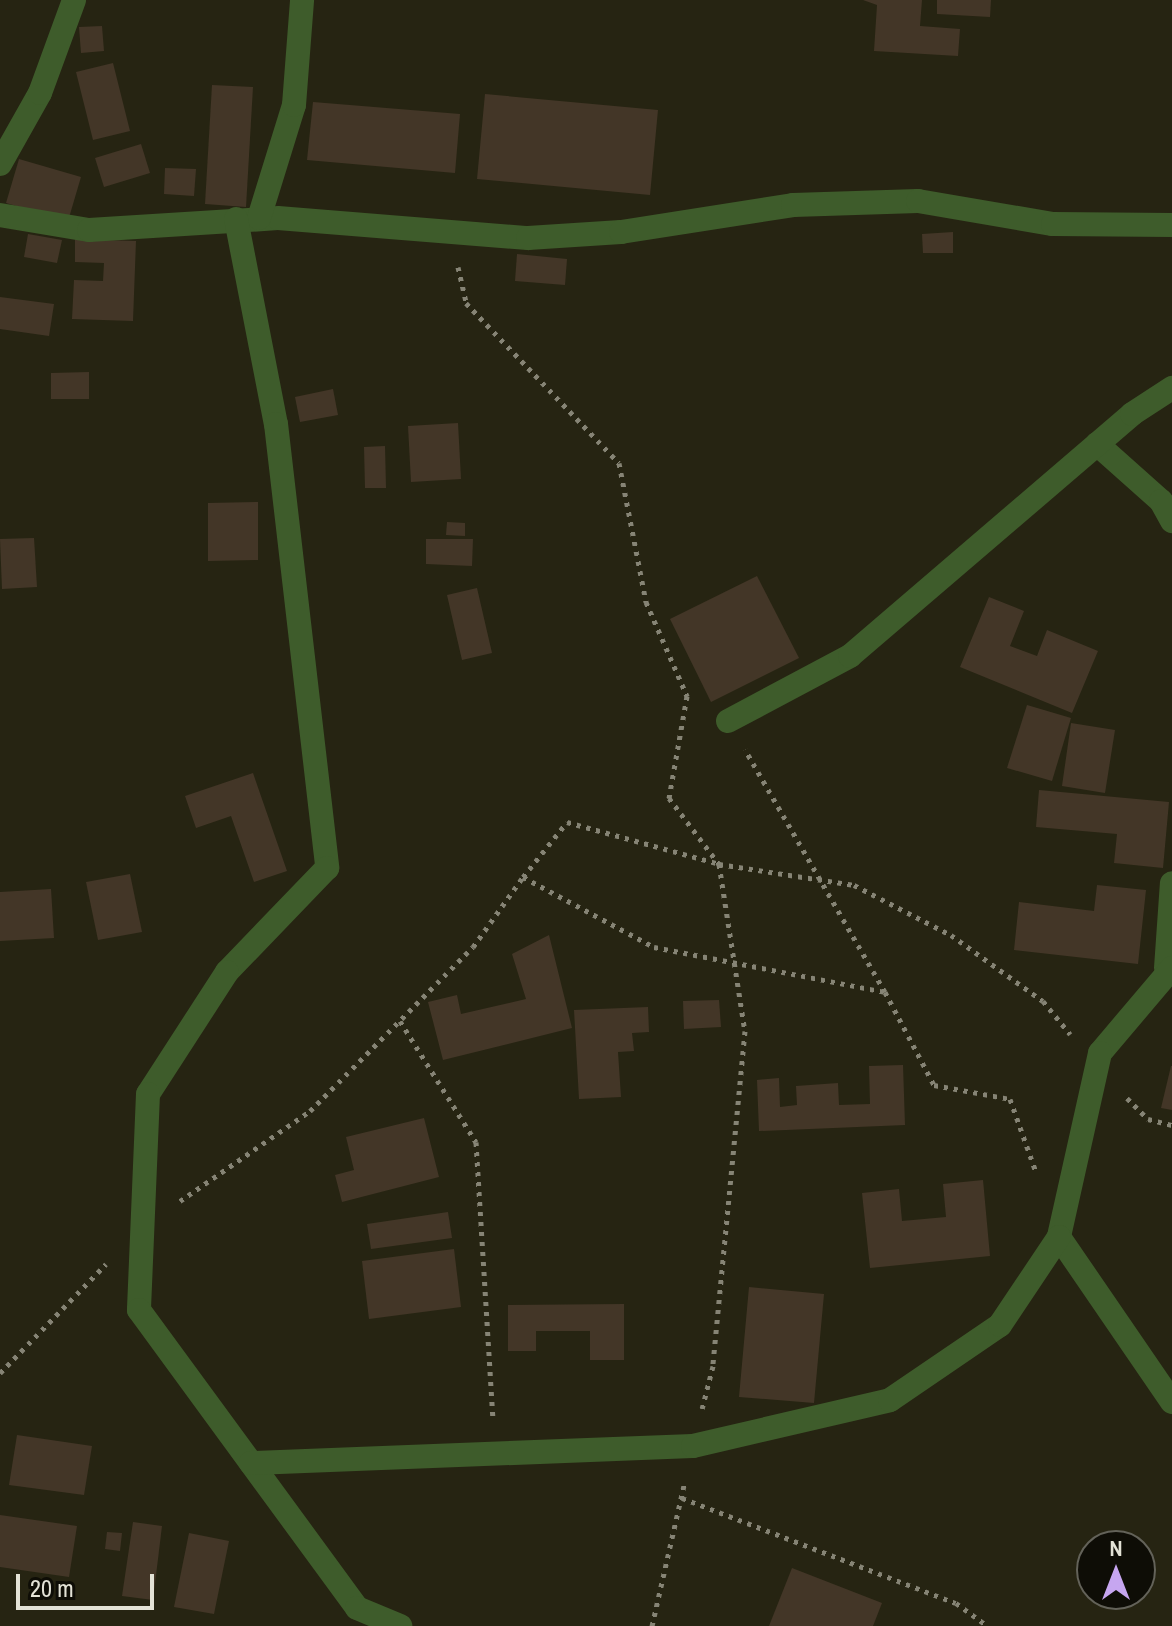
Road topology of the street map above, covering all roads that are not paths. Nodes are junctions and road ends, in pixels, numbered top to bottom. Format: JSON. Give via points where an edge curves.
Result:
{"nodes":[{"id":1,"x":74,"y":0,"type":"edge"},
{"id":2,"x":302,"y":0,"type":"edge"},
{"id":3,"x":0,"y":164,"type":"edge"},
{"id":4,"x":0,"y":215,"type":"edge"},
{"id":5,"x":248,"y":219,"type":"junction"},
{"id":6,"x":1172,"y":225,"type":"edge"},
{"id":7,"x":1172,"y":388,"type":"edge"},
{"id":8,"x":1097,"y":444,"type":"junction"},
{"id":9,"x":1172,"y":521,"type":"edge"},
{"id":10,"x":728,"y":721,"type":"road end"},
{"id":11,"x":1172,"y":883,"type":"edge"},
{"id":12,"x":1169,"y":968,"type":"edge"},
{"id":13,"x":1059,"y":1237,"type":"junction"},
{"id":14,"x":1172,"y":1402,"type":"edge"},
{"id":15,"x":251,"y":1463,"type":"junction"},
{"id":16,"x":400,"y":1626,"type":"edge"}],
"edges":[{"from":1,"to":3,"type":"street","via":[[40,93]]},
{"from":2,"to":5,"type":"street","via":[[294,105]]},
{"from":4,"to":5,"type":"street","via":[[89,230]]},
{"from":5,"to":6,"type":"street","via":[[528,238],[621,232],[793,205],[918,201],[1053,224]]},
{"from":5,"to":15,"type":"street","via":[[327,868],[227,972],[148,1094],[139,1310]]},
{"from":7,"to":8,"type":"street"},
{"from":8,"to":9,"type":"street","via":[[1161,501]]},
{"from":8,"to":10,"type":"street","via":[[850,656]]},
{"from":11,"to":12,"type":"street"},
{"from":12,"to":13,"type":"street","via":[[1100,1053]]},
{"from":13,"to":14,"type":"street"},
{"from":13,"to":15,"type":"street","via":[[1000,1325],[890,1400],[693,1446]]},
{"from":15,"to":16,"type":"street","via":[[357,1608]]}]}
